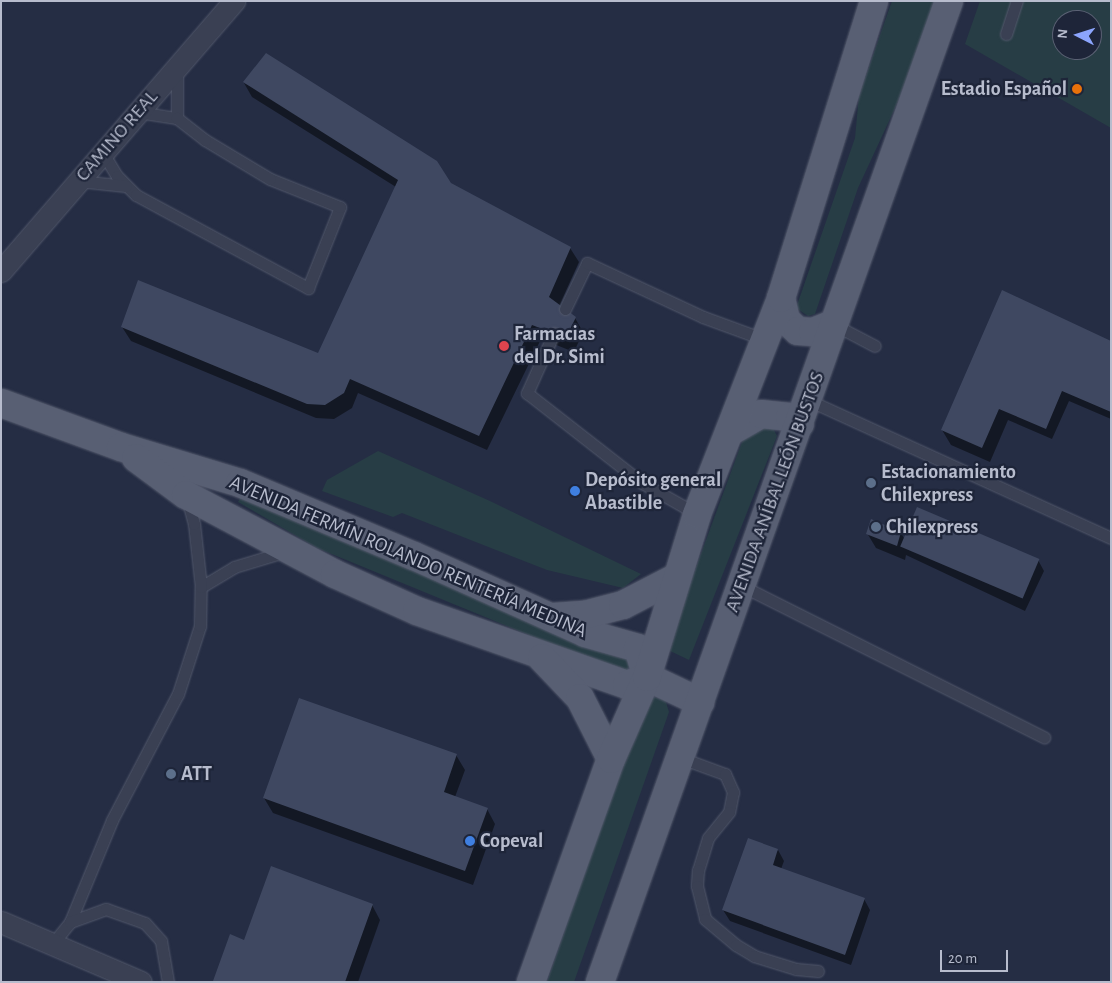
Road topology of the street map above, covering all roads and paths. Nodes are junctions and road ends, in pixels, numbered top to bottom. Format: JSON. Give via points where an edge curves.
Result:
{"nodes":[{"id":1,"x":234,"y":1,"type":"edge"},
{"id":2,"x":874,"y":1,"type":"edge"},
{"id":3,"x":949,"y":1,"type":"edge"},
{"id":4,"x":1018,"y":1,"type":"edge"},
{"id":5,"x":1006,"y":34,"type":"dead end"},
{"id":6,"x":177,"y":67,"type":"junction"},
{"id":7,"x":138,"y":112,"type":"junction"},
{"id":8,"x":177,"y":118,"type":"junction"},
{"id":9,"x":103,"y":153,"type":"junction"},
{"id":10,"x":79,"y":181,"type":"junction"},
{"id":11,"x":126,"y":186,"type":"junction"},
{"id":12,"x":1,"y":271,"type":"edge"},
{"id":13,"x":781,"y":298,"type":"junction"},
{"id":14,"x":565,"y":309,"type":"dead end"},
{"id":15,"x":834,"y":324,"type":"junction"},
{"id":16,"x":554,"y":333,"type":"dead end"},
{"id":17,"x":763,"y":339,"type":"junction"},
{"id":18,"x":875,"y":346,"type":"dead end"},
{"id":19,"x":1,"y":403,"type":"edge"},
{"id":20,"x":804,"y":412,"type":"junction"},
{"id":21,"x":730,"y":432,"type":"junction"},
{"id":22,"x":121,"y":447,"type":"junction"},
{"id":23,"x":186,"y":496,"type":"junction"},
{"id":24,"x":697,"y":514,"type":"junction"},
{"id":25,"x":1111,"y":538,"type":"edge"},
{"id":26,"x":291,"y":550,"type":"junction"},
{"id":27,"x":675,"y":578,"type":"junction"},
{"id":28,"x":742,"y":586,"type":"junction"},
{"id":29,"x":201,"y":587,"type":"junction"},
{"id":30,"x":546,"y":617,"type":"junction"},
{"id":31,"x":534,"y":650,"type":"junction"},
{"id":32,"x":647,"y":677,"type":"junction"},
{"id":33,"x":700,"y":702,"type":"junction"},
{"id":34,"x":1044,"y":737,"type":"dead end"},
{"id":35,"x":681,"y":758,"type":"junction"},
{"id":36,"x":611,"y":759,"type":"junction"},
{"id":37,"x":1,"y":922,"type":"edge"},
{"id":38,"x":70,"y":922,"type":"junction"},
{"id":39,"x":54,"y":942,"type":"junction"},
{"id":40,"x":818,"y":971,"type":"dead end"},
{"id":41,"x":141,"y":982,"type":"edge"},
{"id":42,"x":168,"y":982,"type":"edge"},
{"id":43,"x":531,"y":982,"type":"edge"},
{"id":44,"x":600,"y":982,"type":"edge"}],
"edges":[{"from":1,"to":6,"type":"street","name":"CAMINO REAL"},
{"from":2,"to":13,"type":"main road"},
{"from":3,"to":15,"type":"main road","name":"AVENIDA ANÍBAL LEÓN BUSTOS"},
{"from":4,"to":5,"type":"lane"},
{"from":6,"to":7,"type":"street","name":"CAMINO REAL"},
{"from":6,"to":8,"type":"lane"},
{"from":7,"to":8,"type":"lane"},
{"from":7,"to":9,"type":"street","name":"CAMINO REAL"},
{"from":8,"to":11,"type":"lane","via":[[205,140],[270,179],[340,207],[308,288],[148,202]]},
{"from":9,"to":10,"type":"street","name":"CAMINO REAL"},
{"from":9,"to":11,"type":"lane"},
{"from":10,"to":11,"type":"lane"},
{"from":10,"to":12,"type":"street","name":"CAMINO REAL"},
{"from":13,"to":15,"type":"main road","via":[[786,320],[798,331],[813,332]]},
{"from":13,"to":17,"type":"main road"},
{"from":14,"to":17,"type":"lane","via":[[587,263],[704,317]]},
{"from":15,"to":18,"type":"lane"},
{"from":15,"to":20,"type":"main road","name":"AVENIDA ANÍBAL LEÓN BUSTOS"},
{"from":16,"to":24,"type":"lane","via":[[527,393],[642,483]]},
{"from":17,"to":21,"type":"main road"},
{"from":19,"to":22,"type":"main road","name":"AVENIDA FERMÍN ROLANDO RENTERÍA MEDINA"},
{"from":20,"to":21,"type":"main road","via":[[790,417],[761,414]]},
{"from":20,"to":25,"type":"lane"},
{"from":20,"to":28,"type":"main road","name":"AVENIDA ANÍBAL LEÓN BUSTOS"},
{"from":21,"to":24,"type":"main road"},
{"from":22,"to":23,"type":"main road","name":"AVENIDA FERMÍN ROLANDO RENTERÍA MEDINA"},
{"from":22,"to":30,"type":"main road","name":"AVENIDA FERMÍN ROLANDO RENTERÍA MEDINA","via":[[240,483],[414,556]]},
{"from":23,"to":26,"type":"main road","name":"AVENIDA FERMÍN ROLANDO RENTERÍA MEDINA"},
{"from":23,"to":29,"type":"lane","via":[[194,524]]},
{"from":24,"to":27,"type":"main road"},
{"from":26,"to":29,"type":"lane","via":[[257,558]]},
{"from":26,"to":31,"type":"main road","name":"AVENIDA FERMÍN ROLANDO RENTERÍA MEDINA","via":[[417,611]]},
{"from":27,"to":30,"type":"main road","via":[[623,605],[584,615]]},
{"from":27,"to":32,"type":"main road"},
{"from":28,"to":33,"type":"main road","name":"AVENIDA ANÍBAL LEÓN BUSTOS"},
{"from":28,"to":34,"type":"lane"},
{"from":29,"to":38,"type":"lane","via":[[200,626],[178,694],[112,820]]},
{"from":30,"to":32,"type":"main road","name":"AVENIDA FERMÍN ROLANDO RENTERÍA MEDINA","via":[[585,633],[638,648]]},
{"from":31,"to":32,"type":"main road","name":"AVENIDA FERMÍN ROLANDO RENTERÍA MEDINA","via":[[627,685]]},
{"from":31,"to":36,"type":"main road","via":[[560,673],[580,698]]},
{"from":32,"to":33,"type":"main road"},
{"from":32,"to":36,"type":"main road"},
{"from":33,"to":35,"type":"main road","name":"AVENIDA ANÍBAL LEÓN BUSTOS"},
{"from":35,"to":40,"type":"lane","via":[[725,774],[733,792],[729,812],[708,838],[698,870],[698,894],[705,918],[754,956],[789,967]]},
{"from":35,"to":44,"type":"main road","name":"AVENIDA ANÍBAL LEÓN BUSTOS"},
{"from":36,"to":43,"type":"main road"},
{"from":37,"to":39,"type":"street"},
{"from":38,"to":39,"type":"lane"},
{"from":38,"to":42,"type":"lane","via":[[106,909],[145,923],[162,941]]},
{"from":39,"to":41,"type":"street"}]}
